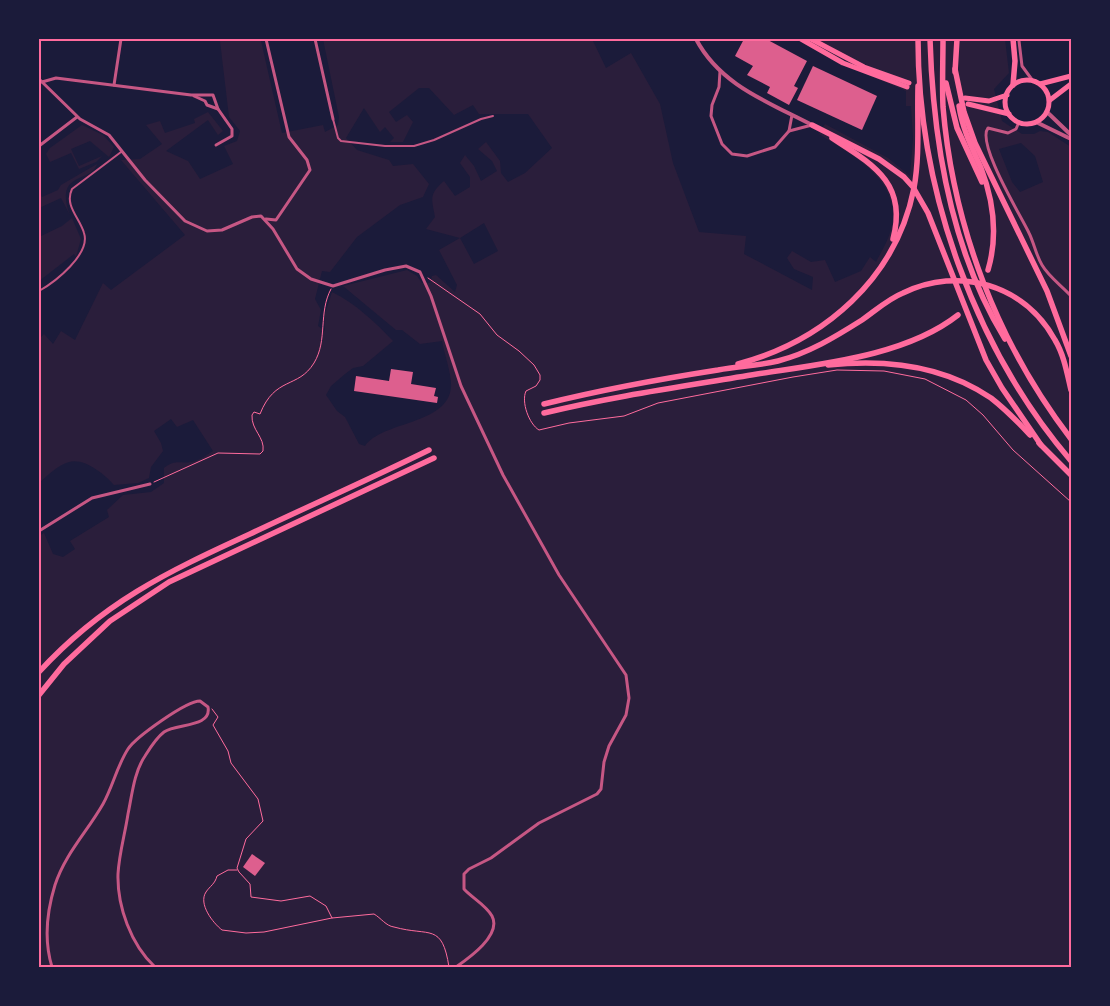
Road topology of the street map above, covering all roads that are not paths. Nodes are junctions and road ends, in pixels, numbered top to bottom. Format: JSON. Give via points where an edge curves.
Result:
{"nodes":[{"id":1,"x":121,"y":39,"type":"edge"},
{"id":2,"x":266,"y":39,"type":"edge"},
{"id":3,"x":315,"y":39,"type":"edge"},
{"id":4,"x":696,"y":39,"type":"edge"},
{"id":5,"x":801,"y":39,"type":"edge"},
{"id":6,"x":811,"y":39,"type":"edge"},
{"id":7,"x":918,"y":39,"type":"edge"},
{"id":8,"x":930,"y":39,"type":"edge"},
{"id":9,"x":943,"y":39,"type":"edge"},
{"id":10,"x":957,"y":39,"type":"edge"},
{"id":11,"x":1017,"y":39,"type":"edge"},
{"id":12,"x":919,"y":64,"type":"junction"},
{"id":13,"x":955,"y":69,"type":"junction"},
{"id":14,"x":720,"y":71,"type":"junction"},
{"id":15,"x":943,"y":71,"type":"junction"},
{"id":16,"x":1071,"y":76,"type":"edge"},
{"id":17,"x":40,"y":80,"type":"edge"},
{"id":18,"x":1033,"y":81,"type":"junction"},
{"id":19,"x":1040,"y":84,"type":"junction"},
{"id":20,"x":1071,"y":84,"type":"edge"},
{"id":21,"x":1013,"y":85,"type":"junction"},
{"id":22,"x":114,"y":86,"type":"junction"},
{"id":23,"x":191,"y":95,"type":"junction"},
{"id":24,"x":1006,"y":95,"type":"junction"},
{"id":25,"x":1050,"y":100,"type":"junction"},
{"id":26,"x":218,"y":108,"type":"junction"},
{"id":27,"x":1048,"y":112,"type":"junction"},
{"id":28,"x":1008,"y":114,"type":"junction"},
{"id":29,"x":792,"y":115,"type":"junction"},
{"id":30,"x":494,"y":116,"type":"dead end"},
{"id":31,"x":77,"y":117,"type":"junction"},
{"id":32,"x":333,"y":119,"type":"joint"},
{"id":33,"x":1018,"y":122,"type":"junction"},
{"id":34,"x":1036,"y":122,"type":"junction"},
{"id":35,"x":812,"y":125,"type":"junction"},
{"id":36,"x":789,"y":131,"type":"junction"},
{"id":37,"x":1071,"y":135,"type":"edge"},
{"id":38,"x":1071,"y":139,"type":"edge"},
{"id":39,"x":216,"y":145,"type":"dead end"},
{"id":40,"x":39,"y":146,"type":"edge"},
{"id":41,"x":121,"y":151,"type":"junction"},
{"id":42,"x":989,"y":197,"type":"junction"},
{"id":43,"x":261,"y":216,"type":"junction"},
{"id":44,"x":276,"y":220,"type":"junction"},
{"id":45,"x":273,"y":229,"type":"junction"},
{"id":46,"x":891,"y":248,"type":"junction"},
{"id":47,"x":988,"y":270,"type":"dead end"},
{"id":48,"x":39,"y":291,"type":"edge"},
{"id":49,"x":1071,"y":296,"type":"edge"},
{"id":50,"x":958,"y":315,"type":"dead end"},
{"id":51,"x":1071,"y":356,"type":"edge"},
{"id":52,"x":1019,"y":362,"type":"junction"},
{"id":53,"x":799,"y":367,"type":"junction"},
{"id":54,"x":720,"y":369,"type":"junction"},
{"id":55,"x":1071,"y":390,"type":"edge"},
{"id":56,"x":544,"y":404,"type":"dead end"},
{"id":57,"x":544,"y":413,"type":"dead end"},
{"id":58,"x":1071,"y":439,"type":"edge"},
{"id":59,"x":1041,"y":445,"type":"junction"},
{"id":60,"x":429,"y":450,"type":"dead end"},
{"id":61,"x":434,"y":458,"type":"dead end"},
{"id":62,"x":1071,"y":461,"type":"edge"},
{"id":63,"x":1071,"y":475,"type":"edge"},
{"id":64,"x":150,"y":484,"type":"road end"},
{"id":65,"x":39,"y":531,"type":"edge"},
{"id":66,"x":39,"y":672,"type":"edge"},
{"id":67,"x":39,"y":695,"type":"edge"},
{"id":68,"x":52,"y":967,"type":"edge"},
{"id":69,"x":155,"y":967,"type":"edge"},
{"id":70,"x":456,"y":967,"type":"edge"}],
"edges":[{"from":1,"to":22,"type":"street"},
{"from":2,"to":44,"type":"street","via":[[289,137],[309,162],[310,170]]},
{"from":3,"to":32,"type":"street"},
{"from":4,"to":14,"type":"street"},
{"from":5,"to":6,"type":"main road","via":[[843,63],[908,85],[864,67]]},
{"from":7,"to":12,"type":"highway"},
{"from":8,"to":52,"type":"highway","via":[[938,137],[958,228],[984,299]]},
{"from":9,"to":15,"type":"highway"},
{"from":10,"to":13,"type":"highway"},
{"from":11,"to":18,"type":"street","via":[[1022,66]]},
{"from":11,"to":21,"type":"highway"},
{"from":12,"to":46,"type":"highway","via":[[915,181],[903,224]]},
{"from":12,"to":62,"type":"highway","via":[[935,184],[963,278],[1004,363],[1039,419]]},
{"from":13,"to":42,"type":"highway","via":[[960,113]]},
{"from":13,"to":51,"type":"highway","via":[[964,112],[975,143],[1047,291]]},
{"from":14,"to":29,"type":"street","via":[[739,87]]},
{"from":14,"to":36,"type":"street","via":[[710,116],[726,150],[739,156],[764,152],[775,148]]},
{"from":15,"to":42,"type":"highway","via":[[957,128]]},
{"from":15,"to":52,"type":"highway","via":[[947,136],[960,209],[979,269]]},
{"from":16,"to":19,"type":"main road"},
{"from":17,"to":22,"type":"street","via":[[56,78]]},
{"from":17,"to":31,"type":"street"},
{"from":18,"to":19,"type":"main road"},
{"from":18,"to":21,"type":"main road"},
{"from":19,"to":25,"type":"main road"},
{"from":20,"to":25,"type":"main road"},
{"from":21,"to":24,"type":"main road"},
{"from":22,"to":23,"type":"street"},
{"from":23,"to":26,"type":"street"},
{"from":23,"to":26,"type":"street","via":[[213,95]]},
{"from":24,"to":28,"type":"main road"},
{"from":24,"to":28,"type":"main road","via":[[988,101],[966,101]]},
{"from":25,"to":27,"type":"main road"},
{"from":26,"to":39,"type":"street","via":[[232,129],[232,136]]},
{"from":27,"to":34,"type":"main road"},
{"from":27,"to":37,"type":"street"},
{"from":28,"to":33,"type":"main road"},
{"from":29,"to":35,"type":"street"},
{"from":29,"to":36,"type":"street"},
{"from":30,"to":32,"type":"lane","via":[[434,140],[405,147],[341,141]]},
{"from":31,"to":40,"type":"street"},
{"from":31,"to":41,"type":"street","via":[[106,132]]},
{"from":33,"to":34,"type":"main road"},
{"from":33,"to":49,"type":"street","via":[[1016,129],[1008,133],[988,128],[986,142],[1042,265]]},
{"from":34,"to":38,"type":"street"},
{"from":35,"to":36,"type":"street"},
{"from":35,"to":46,"type":"highway","via":[[867,160],[888,181],[897,212]]},
{"from":35,"to":59,"type":"highway","via":[[879,159],[904,177],[920,198],[986,360]]},
{"from":41,"to":43,"type":"street","via":[[173,211],[195,227],[207,231],[222,230]]},
{"from":41,"to":48,"type":"lane","via":[[72,189],[71,205],[84,232],[82,250],[74,263]]},
{"from":42,"to":47,"type":"highway","via":[[994,237]]},
{"from":43,"to":44,"type":"street"},
{"from":43,"to":45,"type":"street"},
{"from":44,"to":45,"type":"street"},
{"from":45,"to":70,"type":"street","via":[[297,269],[311,279],[333,286],[406,266],[420,272],[461,386],[503,474],[559,575],[626,675],[629,698],[626,715],[609,746],[601,789],[597,794],[539,823],[464,874],[464,889],[492,915],[494,922],[489,937]]},
{"from":46,"to":54,"type":"highway","via":[[864,289],[826,324],[780,351]]},
{"from":50,"to":53,"type":"highway","via":[[935,331],[909,342]]},
{"from":52,"to":58,"type":"highway"},
{"from":53,"to":57,"type":"highway","via":[[605,399]]},
{"from":53,"to":59,"type":"highway","via":[[869,362],[934,372],[990,398]]},
{"from":54,"to":55,"type":"highway","via":[[763,364],[800,354],[832,339],[901,294],[934,282],[962,280],[998,287],[1025,303],[1046,325],[1063,356]]},
{"from":54,"to":56,"type":"highway"},
{"from":59,"to":63,"type":"highway"},
{"from":60,"to":66,"type":"highway","via":[[156,578],[95,618]]},
{"from":61,"to":67,"type":"highway","via":[[169,582],[110,621],[64,664]]},
{"from":64,"to":65,"type":"street","via":[[92,498]]},
{"from":68,"to":69,"type":"street","via":[[48,944],[49,910],[65,859],[102,806],[129,748],[170,716],[200,701],[208,706],[204,719],[164,732],[144,757],[135,780],[122,847],[118,878],[127,925]]}]}
